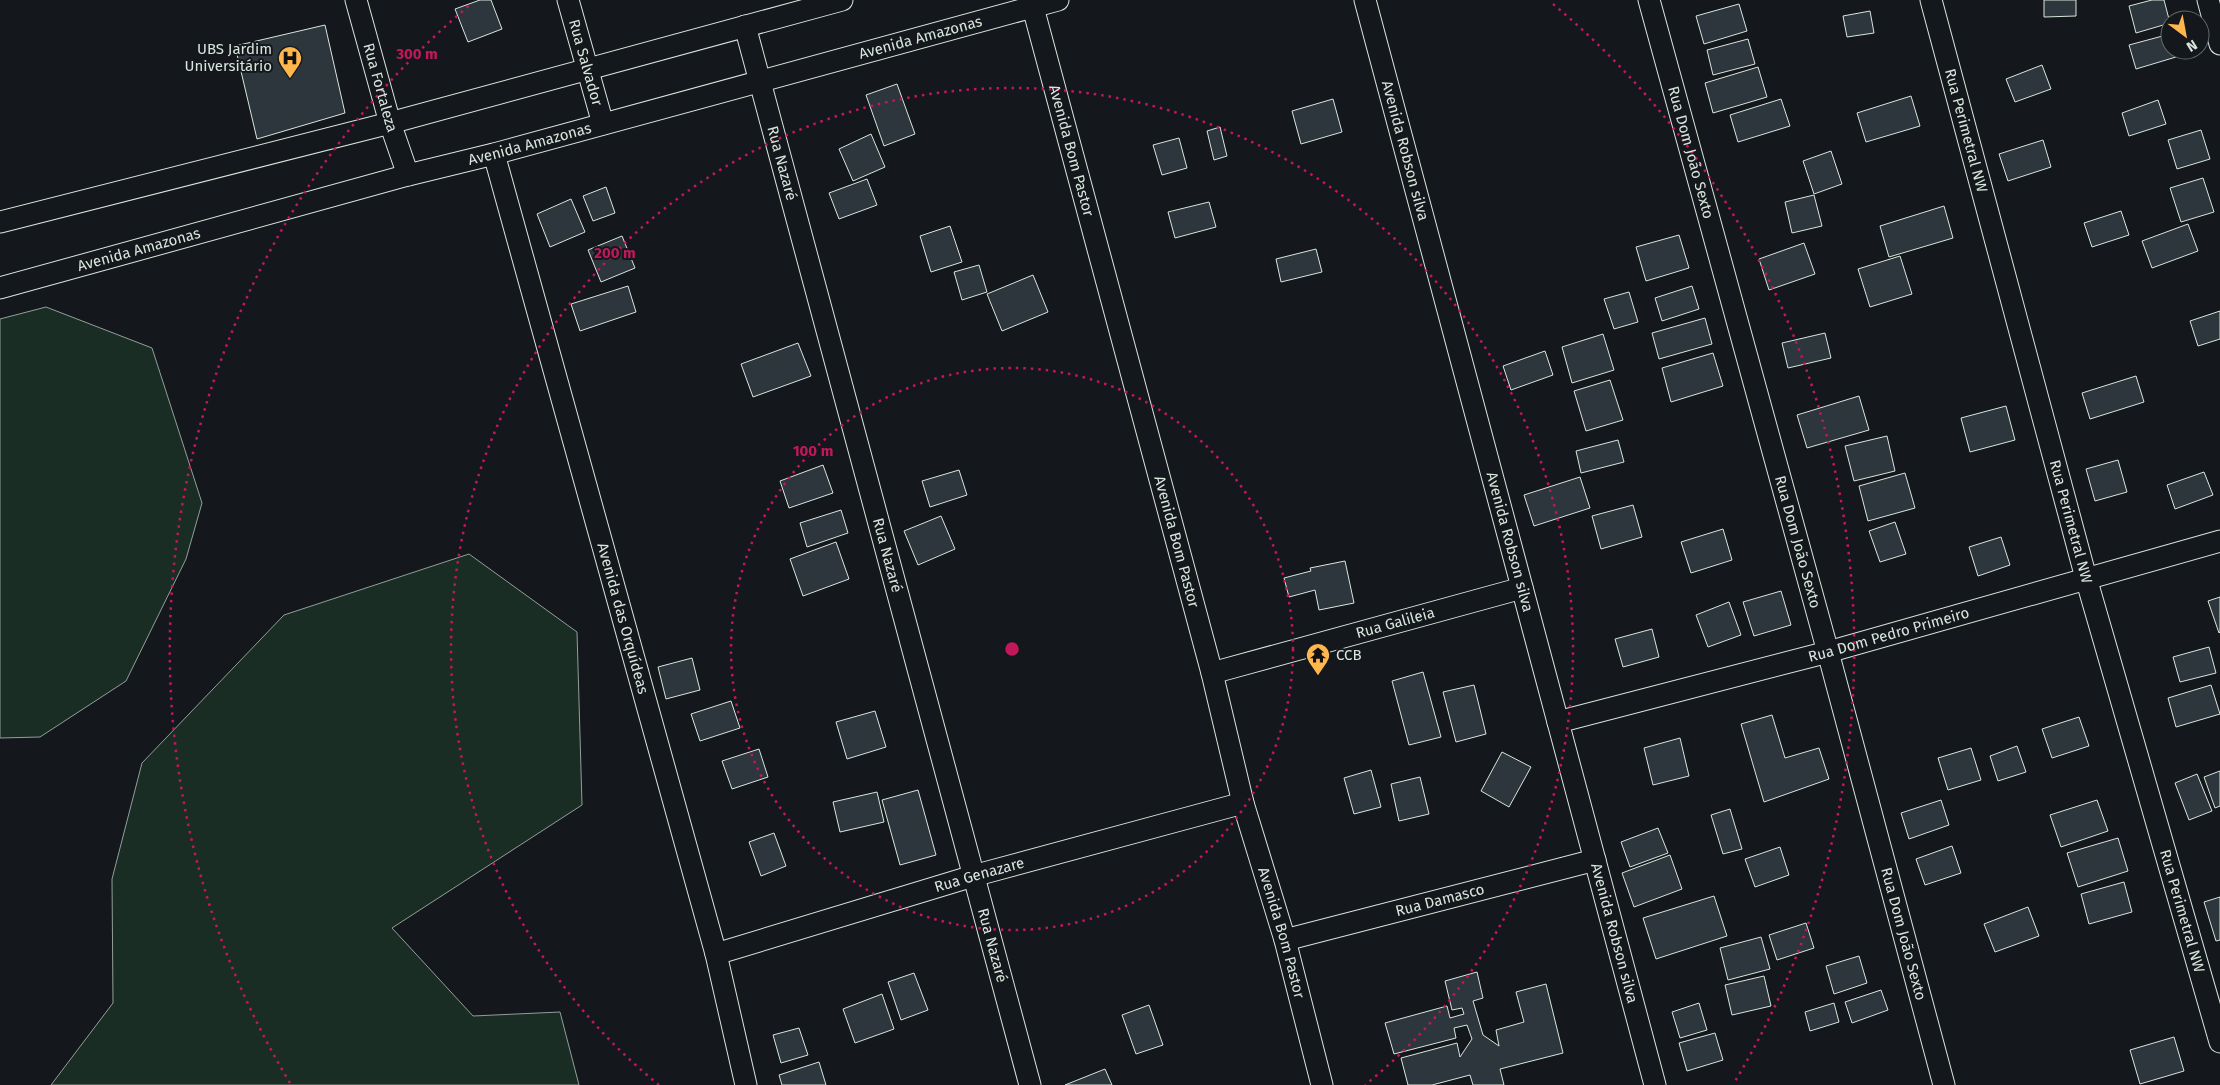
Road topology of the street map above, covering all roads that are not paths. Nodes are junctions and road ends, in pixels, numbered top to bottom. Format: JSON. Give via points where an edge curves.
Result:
{"nodes":[{"id":1,"x":356,"y":0,"type":"edge"},
{"id":2,"x":568,"y":0,"type":"edge"},
{"id":3,"x":842,"y":0,"type":"edge"},
{"id":4,"x":1058,"y":0,"type":"edge"},
{"id":5,"x":1365,"y":0,"type":"edge"},
{"id":6,"x":1649,"y":0,"type":"edge"},
{"id":7,"x":1931,"y":0,"type":"edge"},
{"id":8,"x":2208,"y":0,"type":"edge"},
{"id":9,"x":1031,"y":4,"type":"edge"},
{"id":10,"x":790,"y":7,"type":"edge"},
{"id":11,"x":745,"y":26,"type":"junction"},
{"id":12,"x":2220,"y":44,"type":"edge"},
{"id":13,"x":587,"y":68,"type":"junction"},
{"id":14,"x":759,"y":83,"type":"junction"},
{"id":15,"x":390,"y":123,"type":"junction"},
{"id":16,"x":603,"y":124,"type":"junction"},
{"id":17,"x":494,"y":154,"type":"junction"},
{"id":18,"x":408,"y":175,"type":"junction"},
{"id":19,"x":0,"y":222,"type":"edge"},
{"id":20,"x":0,"y":288,"type":"edge"},
{"id":21,"x":2220,"y":541,"type":"edge"},
{"id":22,"x":2086,"y":578,"type":"junction"},
{"id":23,"x":1522,"y":588,"type":"junction"},
{"id":24,"x":1828,"y":652,"type":"junction"},
{"id":25,"x":1212,"y":673,"type":"junction"},
{"id":26,"x":1558,"y":722,"type":"junction"},
{"id":27,"x":1244,"y":802,"type":"junction"},
{"id":28,"x":1595,"y":860,"type":"junction"},
{"id":29,"x":973,"y":876,"type":"junction"},
{"id":30,"x":1285,"y":940,"type":"junction"},
{"id":31,"x":716,"y":954,"type":"junction"},
{"id":32,"x":2220,"y":1042,"type":"edge"},
{"id":33,"x":746,"y":1084,"type":"edge"},
{"id":34,"x":1030,"y":1085,"type":"edge"},
{"id":35,"x":1322,"y":1085,"type":"edge"},
{"id":36,"x":1655,"y":1085,"type":"edge"},
{"id":37,"x":1944,"y":1085,"type":"edge"}],
"edges":[{"from":1,"to":15,"type":"street","name":"Rua Fortaleza"},
{"from":2,"to":13,"type":"street","name":"Rua Salvador"},
{"from":3,"to":10,"type":"street"},
{"from":4,"to":9,"type":"street","name":"Avenida Amazonas"},
{"from":5,"to":23,"type":"street","name":"Avenida Robson silva"},
{"from":6,"to":24,"type":"street","name":"Rua Dom João Sexto"},
{"from":7,"to":22,"type":"street","name":"Rua Perimetral NW"},
{"from":8,"to":12,"type":"street"},
{"from":9,"to":14,"type":"street","name":"Avenida Amazonas"},
{"from":9,"to":25,"type":"street","name":"Avenida Bom Pastor"},
{"from":10,"to":11,"type":"street"},
{"from":11,"to":13,"type":"street"},
{"from":11,"to":14,"type":"street","name":"Rua Nazaré"},
{"from":13,"to":15,"type":"street"},
{"from":13,"to":16,"type":"street","name":"Rua Salvador"},
{"from":14,"to":16,"type":"street","name":"Avenida Amazonas"},
{"from":14,"to":29,"type":"street","name":"Rua Nazaré"},
{"from":15,"to":18,"type":"street","name":"Rua Fortaleza"},
{"from":15,"to":19,"type":"street"},
{"from":16,"to":17,"type":"street","name":"Avenida Amazonas"},
{"from":17,"to":18,"type":"street","name":"Avenida Amazonas"},
{"from":17,"to":31,"type":"street","name":"Avenida das Orquídeas"},
{"from":18,"to":20,"type":"street","name":"Avenida Amazonas"},
{"from":21,"to":22,"type":"street","name":"Rua Dom Pedro Primeiro"},
{"from":22,"to":24,"type":"street","name":"Rua Dom Pedro Primeiro"},
{"from":22,"to":32,"type":"street","name":"Rua Perimetral NW"},
{"from":23,"to":25,"type":"street","name":"Rua Galileia"},
{"from":23,"to":26,"type":"street","name":"Avenida Robson silva"},
{"from":24,"to":26,"type":"street","name":"Rua Dom Pedro Primeiro"},
{"from":24,"to":37,"type":"street","name":"Rua Dom João Sexto"},
{"from":25,"to":27,"type":"street","name":"Avenida Bom Pastor"},
{"from":26,"to":28,"type":"street","name":"Avenida Robson silva"},
{"from":27,"to":29,"type":"street","name":"Rua Genazare"},
{"from":27,"to":30,"type":"street","name":"Avenida Bom Pastor"},
{"from":28,"to":30,"type":"street","name":"Rua Damasco"},
{"from":28,"to":36,"type":"street","name":"Avenida Robson silva"},
{"from":29,"to":31,"type":"street","name":"Rua Genazare"},
{"from":29,"to":34,"type":"street","name":"Rua Nazaré"},
{"from":30,"to":35,"type":"street","name":"Avenida Bom Pastor"},
{"from":31,"to":33,"type":"street","name":"Avenida das Orquídeas"}]}
